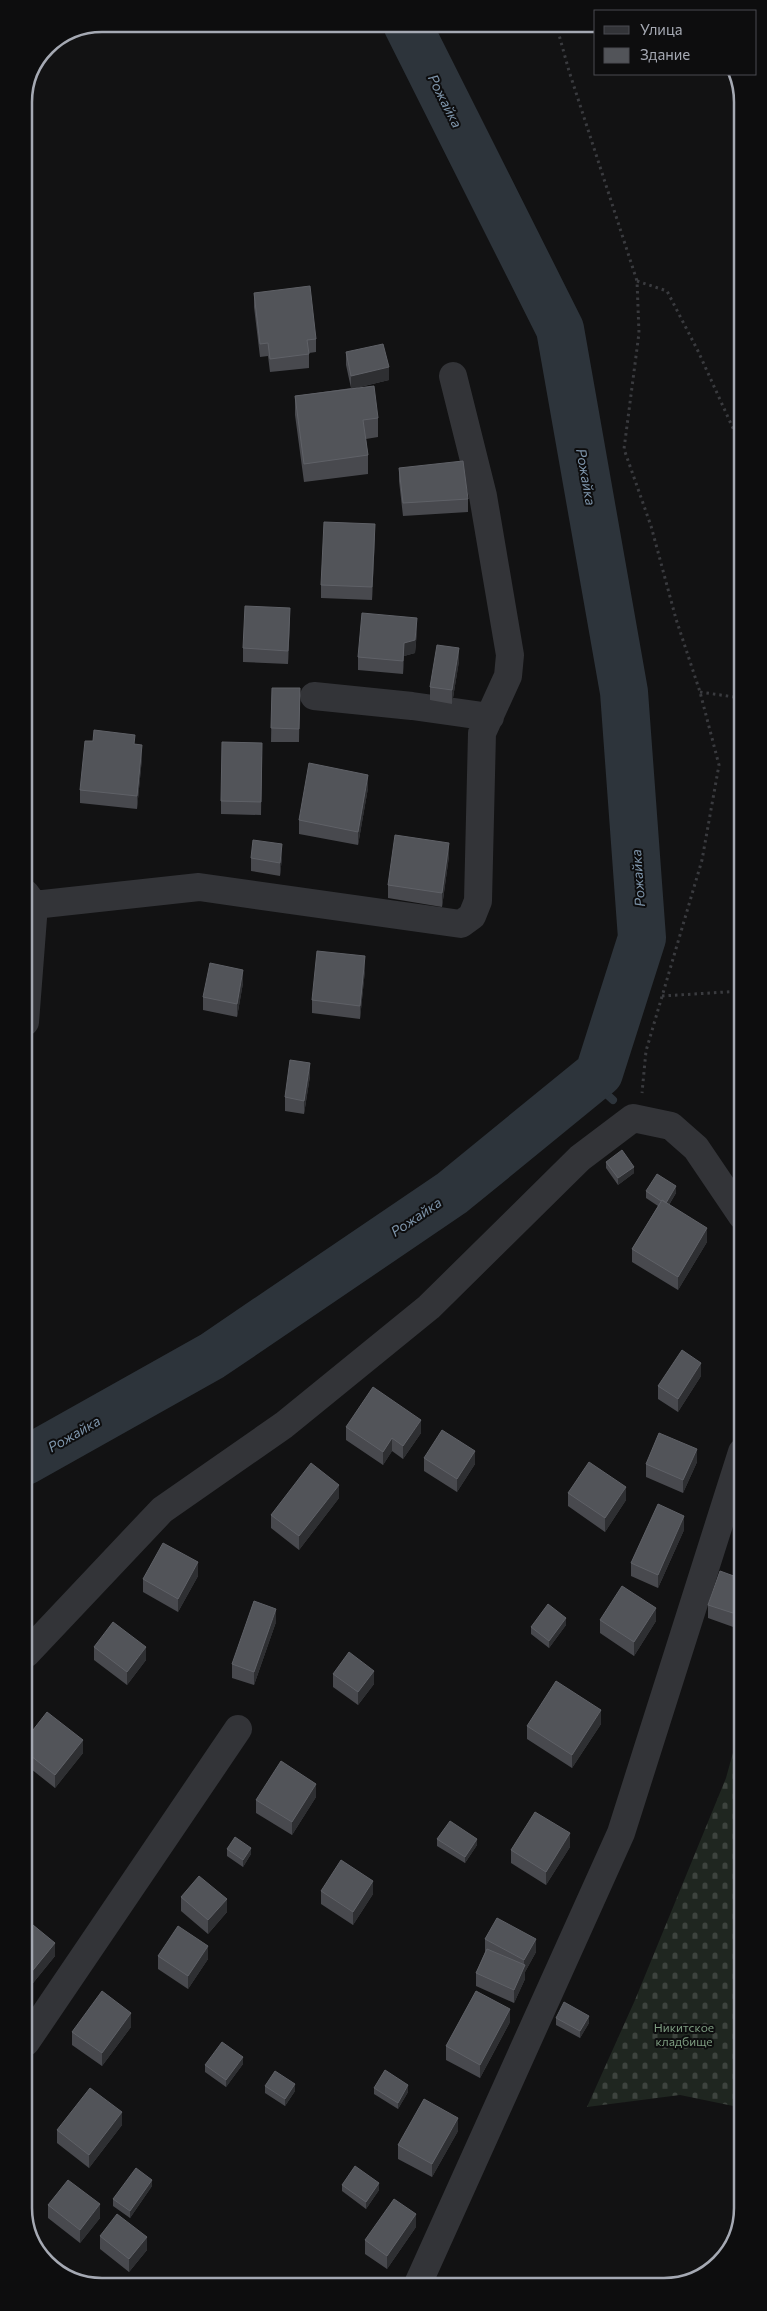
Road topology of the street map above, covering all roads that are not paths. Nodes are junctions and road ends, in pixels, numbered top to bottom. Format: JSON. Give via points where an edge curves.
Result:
{"nodes":[{"id":1,"x":453,"y":376,"type":"dead end"},
{"id":2,"x":314,"y":696,"type":"dead end"},
{"id":3,"x":490,"y":717,"type":"junction"},
{"id":4,"x":32,"y":899,"type":"edge"},
{"id":5,"x":734,"y":1204,"type":"edge"},
{"id":6,"x":734,"y":1477,"type":"edge"},
{"id":7,"x":32,"y":1648,"type":"edge"},
{"id":8,"x":238,"y":1729,"type":"dead end"},
{"id":9,"x":32,"y":2033,"type":"edge"},
{"id":10,"x":421,"y":2278,"type":"edge"}],
"edges":[{"from":1,"to":3,"type":"street","via":[[483,496],[510,655],[508,676]]},
{"from":2,"to":3,"type":"street"},
{"from":3,"to":4,"type":"street","via":[[482,734],[478,901],[472,916],[461,924],[198,887]]},
{"from":5,"to":7,"type":"street","via":[[696,1148],[671,1126],[634,1118],[580,1158],[421,1313],[284,1425],[162,1510]]},
{"from":6,"to":10,"type":"street","via":[[621,1833]]},
{"from":8,"to":9,"type":"street"}]}
